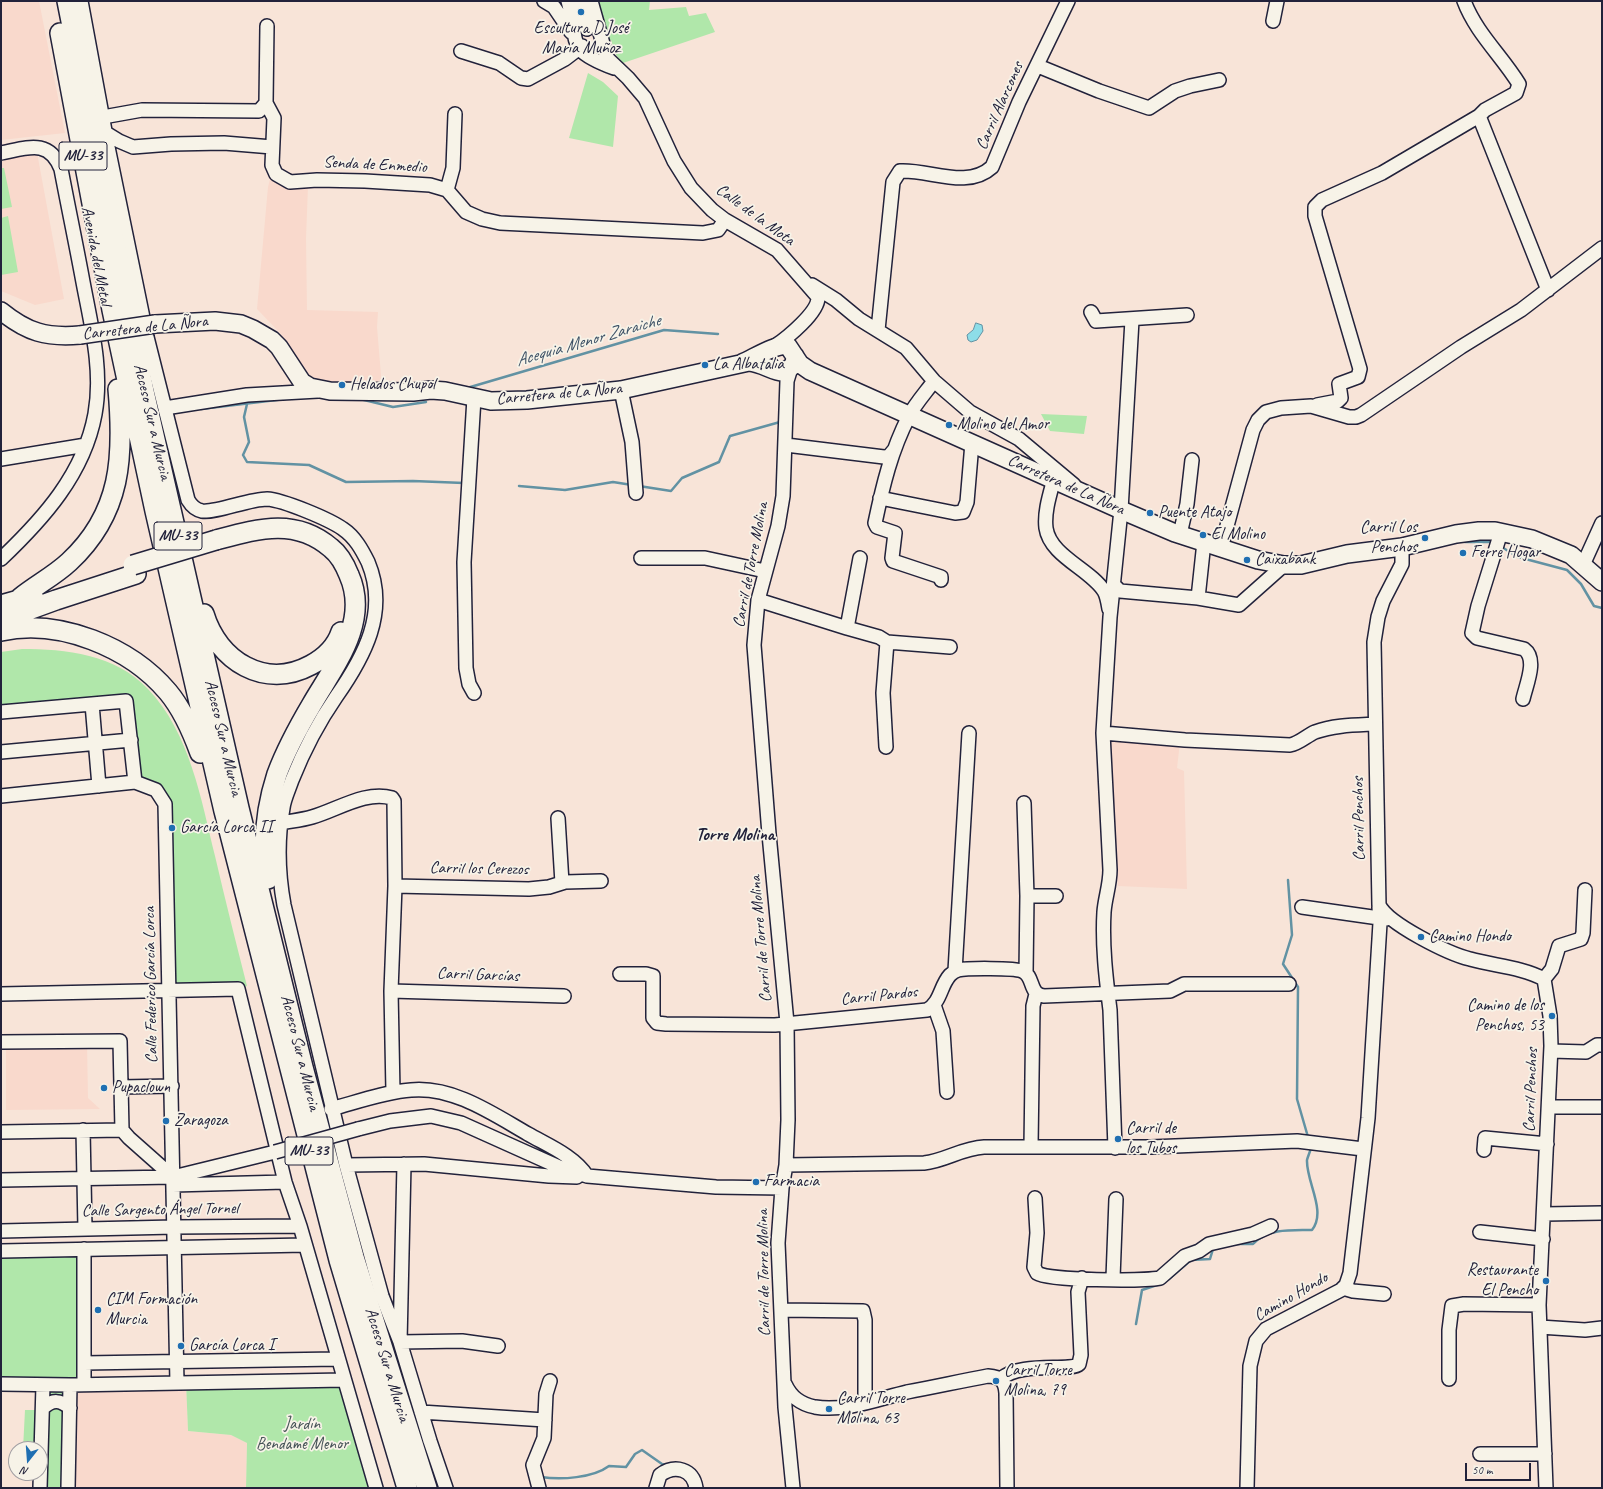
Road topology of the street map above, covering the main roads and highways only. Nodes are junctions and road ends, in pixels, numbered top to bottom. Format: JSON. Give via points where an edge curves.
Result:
{"nodes":[{"id":1,"x":54,"y":1,"type":"edge"},
{"id":2,"x":67,"y":1,"type":"edge"},
{"id":3,"x":112,"y":310,"type":"junction"},
{"id":4,"x":1,"y":311,"type":"edge"},
{"id":5,"x":774,"y":348,"type":"junction"},
{"id":6,"x":742,"y":362,"type":"junction"},
{"id":7,"x":784,"y":366,"type":"junction"},
{"id":8,"x":216,"y":544,"type":"junction"},
{"id":9,"x":135,"y":569,"type":"junction"},
{"id":10,"x":1602,"y":582,"type":"edge"},
{"id":11,"x":190,"y":588,"type":"junction"},
{"id":12,"x":20,"y":598,"type":"junction"},
{"id":13,"x":1,"y":605,"type":"edge"},
{"id":14,"x":1,"y":620,"type":"edge"},
{"id":15,"x":1,"y":632,"type":"edge"},
{"id":16,"x":224,"y":811,"type":"junction"},
{"id":17,"x":303,"y":1067,"type":"junction"},
{"id":18,"x":407,"y":1488,"type":"edge"},
{"id":19,"x":427,"y":1488,"type":"edge"}],
"edges":[{"from":1,"to":3,"type":"highway","name":"Acceso Sur a Murcia","number":"MU-33"},
{"from":2,"to":11,"type":"highway","name":"Acceso Sur a Murcia","number":"MU-33","via":[[143,384]]},
{"from":3,"to":12,"type":"highway","via":[[114,362],[122,432],[120,464],[114,490],[97,527],[77,553],[60,570]]},
{"from":3,"to":16,"type":"highway","name":"Acceso Sur a Murcia","number":"MU-33"},
{"from":4,"to":6,"type":"main road","name":"Carretera de La Ñora","bridge":true,"via":[[34,332],[60,337],[155,324],[215,321],[241,324],[272,340],[302,382],[316,389],[330,391],[431,390],[506,401],[621,390]]},
{"from":5,"to":6,"type":"main road"},
{"from":5,"to":7,"type":"main road","via":[[768,357]]},
{"from":5,"to":7,"type":"main road","via":[[788,346]]},
{"from":6,"to":7,"type":"main road"},
{"from":7,"to":10,"type":"main road","name":"Carretera de La Ñora","via":[[800,364],[810,371],[1121,510],[1180,534],[1258,560],[1301,565],[1347,554],[1402,547],[1479,531],[1498,540],[1532,539],[1558,549],[1571,555]]},
{"from":8,"to":9,"type":"highway"},
{"from":8,"to":11,"type":"highway","via":[[286,537],[318,550],[334,564],[343,585],[345,615],[336,642],[323,657],[295,672],[264,674],[232,658],[216,640],[200,600]]},
{"from":8,"to":17,"type":"highway","via":[[269,527],[311,535],[332,549],[341,559],[351,578],[355,596],[354,617],[348,640],[282,762],[271,795],[266,825],[265,863]]},
{"from":9,"to":12,"type":"highway"},
{"from":9,"to":14,"type":"highway"},
{"from":11,"to":17,"type":"highway","name":"Acceso Sur a Murcia","number":"MU-33","via":[[239,808]]},
{"from":12,"to":13,"type":"highway"},
{"from":15,"to":16,"type":"highway","via":[[35,628],[73,635],[111,648],[145,669],[168,692],[188,722],[208,786]]},
{"from":16,"to":18,"type":"highway","name":"Acceso Sur a Murcia","number":"MU-33","via":[[338,1260]]},
{"from":17,"to":19,"type":"highway","name":"Acceso Sur a Murcia","number":"MU-33","via":[[354,1257]]}]}
